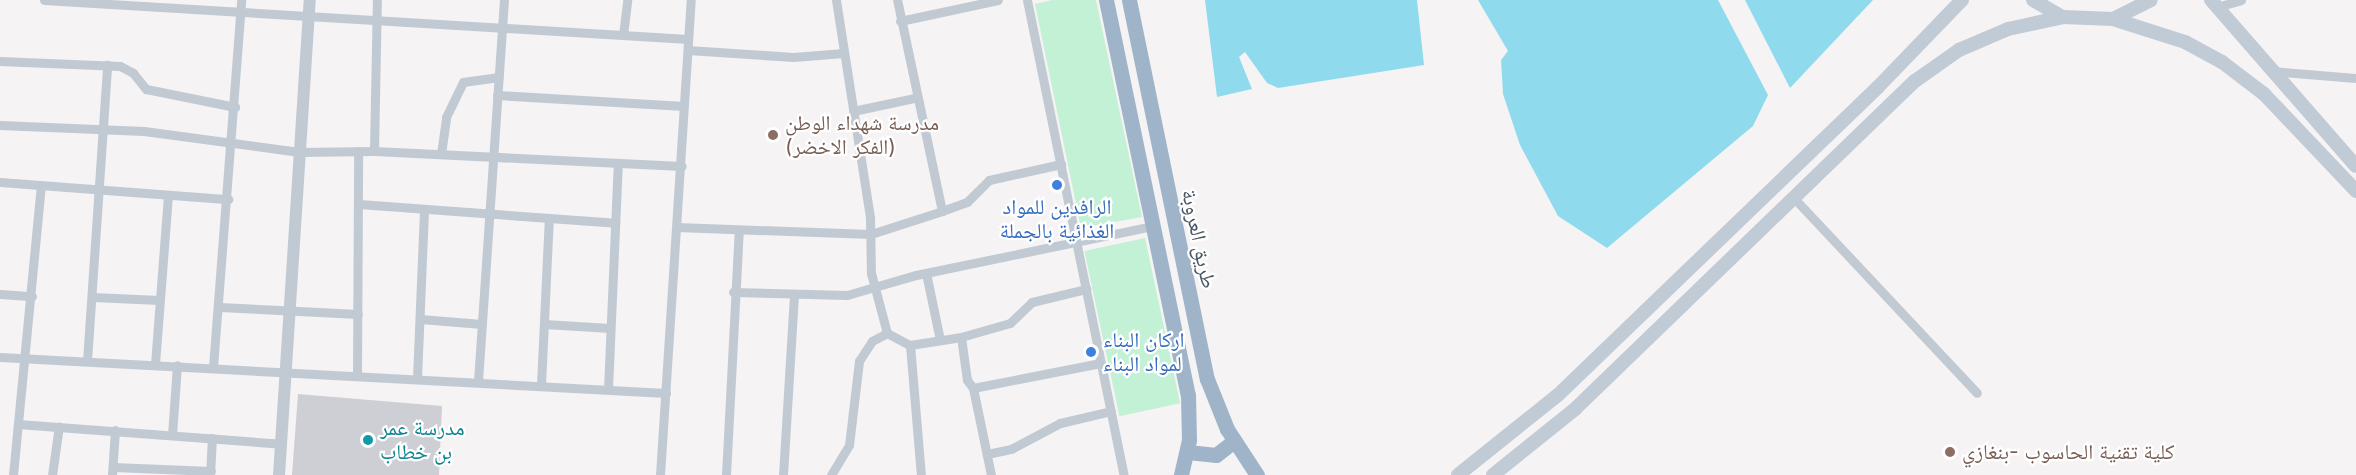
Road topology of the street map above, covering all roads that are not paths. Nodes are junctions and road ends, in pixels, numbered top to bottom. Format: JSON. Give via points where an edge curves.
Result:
{"nodes":[{"id":1,"x":44,"y":0,"type":"edge"},
{"id":2,"x":240,"y":0,"type":"edge"},
{"id":3,"x":310,"y":0,"type":"edge"},
{"id":4,"x":377,"y":0,"type":"edge"},
{"id":5,"x":504,"y":0,"type":"edge"},
{"id":6,"x":627,"y":0,"type":"edge"},
{"id":7,"x":691,"y":0,"type":"edge"},
{"id":8,"x":836,"y":0,"type":"edge"},
{"id":9,"x":897,"y":0,"type":"edge"},
{"id":10,"x":998,"y":0,"type":"edge"},
{"id":11,"x":1027,"y":0,"type":"edge"},
{"id":12,"x":1106,"y":0,"type":"edge"},
{"id":13,"x":1129,"y":0,"type":"edge"},
{"id":14,"x":1962,"y":0,"type":"edge"},
{"id":15,"x":2033,"y":0,"type":"edge"},
{"id":16,"x":2151,"y":0,"type":"edge"},
{"id":17,"x":2241,"y":0,"type":"edge"},
{"id":18,"x":124,"y":2,"type":"edge"},
{"id":19,"x":2214,"y":3,"type":"edge"},
{"id":20,"x":240,"y":11,"type":"junction"},
{"id":21,"x":309,"y":15,"type":"junction"},
{"id":22,"x":2063,"y":17,"type":"junction"},
{"id":23,"x":377,"y":18,"type":"junction"},
{"id":24,"x":2113,"y":19,"type":"junction"},
{"id":25,"x":900,"y":21,"type":"junction"},
{"id":26,"x":502,"y":29,"type":"junction"},
{"id":27,"x":623,"y":35,"type":"junction"},
{"id":28,"x":688,"y":39,"type":"junction"},
{"id":29,"x":688,"y":50,"type":"junction"},
{"id":30,"x":844,"y":53,"type":"junction"},
{"id":31,"x":0,"y":61,"type":"edge"},
{"id":32,"x":107,"y":65,"type":"junction"},
{"id":33,"x":2271,"y":71,"type":"junction"},
{"id":34,"x":499,"y":77,"type":"junction"},
{"id":35,"x":2356,"y":78,"type":"edge"},
{"id":36,"x":497,"y":95,"type":"junction"},
{"id":37,"x":914,"y":98,"type":"junction"},
{"id":38,"x":684,"y":106,"type":"junction"},
{"id":39,"x":235,"y":107,"type":"junction"},
{"id":40,"x":854,"y":111,"type":"junction"},
{"id":41,"x":0,"y":125,"type":"edge"},
{"id":42,"x":102,"y":129,"type":"junction"},
{"id":43,"x":233,"y":147,"type":"junction"},
{"id":44,"x":358,"y":151,"type":"junction"},
{"id":45,"x":374,"y":151,"type":"junction"},
{"id":46,"x":300,"y":153,"type":"junction"},
{"id":47,"x":441,"y":154,"type":"junction"},
{"id":48,"x":493,"y":157,"type":"junction"},
{"id":49,"x":618,"y":163,"type":"junction"},
{"id":50,"x":1060,"y":164,"type":"junction"},
{"id":51,"x":682,"y":166,"type":"junction"},
{"id":52,"x":2356,"y":166,"type":"edge"},
{"id":53,"x":0,"y":182,"type":"edge"},
{"id":54,"x":41,"y":185,"type":"junction"},
{"id":55,"x":98,"y":190,"type":"junction"},
{"id":56,"x":2356,"y":191,"type":"edge"},
{"id":57,"x":168,"y":195,"type":"junction"},
{"id":58,"x":1792,"y":196,"type":"junction"},
{"id":59,"x":228,"y":199,"type":"junction"},
{"id":60,"x":359,"y":204,"type":"junction"},
{"id":61,"x":424,"y":209,"type":"junction"},
{"id":62,"x":942,"y":211,"type":"junction"},
{"id":63,"x":489,"y":214,"type":"junction"},
{"id":64,"x":549,"y":218,"type":"junction"},
{"id":65,"x":615,"y":224,"type":"junction"},
{"id":66,"x":677,"y":226,"type":"junction"},
{"id":67,"x":1152,"y":226,"type":"junction"},
{"id":68,"x":739,"y":230,"type":"junction"},
{"id":69,"x":871,"y":234,"type":"junction"},
{"id":70,"x":1076,"y":240,"type":"junction"},
{"id":71,"x":926,"y":273,"type":"junction"},
{"id":72,"x":874,"y":289,"type":"junction"},
{"id":73,"x":1086,"y":289,"type":"junction"},
{"id":74,"x":733,"y":292,"type":"junction"},
{"id":75,"x":0,"y":294,"type":"edge"},
{"id":76,"x":32,"y":296,"type":"junction"},
{"id":77,"x":794,"y":296,"type":"junction"},
{"id":78,"x":93,"y":297,"type":"junction"},
{"id":79,"x":159,"y":300,"type":"junction"},
{"id":80,"x":219,"y":307,"type":"junction"},
{"id":81,"x":290,"y":310,"type":"junction"},
{"id":82,"x":358,"y":314,"type":"junction"},
{"id":83,"x":420,"y":319,"type":"junction"},
{"id":84,"x":482,"y":324,"type":"junction"},
{"id":85,"x":544,"y":324,"type":"junction"},
{"id":86,"x":610,"y":328,"type":"junction"},
{"id":87,"x":887,"y":333,"type":"junction"},
{"id":88,"x":961,"y":338,"type":"junction"},
{"id":89,"x":940,"y":340,"type":"junction"},
{"id":90,"x":910,"y":345,"type":"junction"},
{"id":91,"x":0,"y":357,"type":"edge"},
{"id":92,"x":24,"y":358,"type":"junction"},
{"id":93,"x":87,"y":361,"type":"junction"},
{"id":94,"x":1101,"y":363,"type":"junction"},
{"id":95,"x":155,"y":364,"type":"junction"},
{"id":96,"x":177,"y":365,"type":"junction"},
{"id":97,"x":213,"y":367,"type":"junction"},
{"id":98,"x":286,"y":370,"type":"junction"},
{"id":99,"x":357,"y":374,"type":"junction"},
{"id":100,"x":417,"y":378,"type":"junction"},
{"id":101,"x":478,"y":381,"type":"junction"},
{"id":102,"x":541,"y":385,"type":"junction"},
{"id":103,"x":974,"y":388,"type":"junction"},
{"id":104,"x":608,"y":389,"type":"junction"},
{"id":105,"x":666,"y":393,"type":"junction"},
{"id":106,"x":1977,"y":393,"type":"dead end"},
{"id":107,"x":1111,"y":411,"type":"junction"},
{"id":108,"x":18,"y":424,"type":"junction"},
{"id":109,"x":59,"y":426,"type":"junction"},
{"id":110,"x":115,"y":430,"type":"junction"},
{"id":111,"x":172,"y":435,"type":"junction"},
{"id":112,"x":212,"y":438,"type":"junction"},
{"id":113,"x":1233,"y":441,"type":"junction"},
{"id":114,"x":281,"y":444,"type":"junction"},
{"id":115,"x":1188,"y":452,"type":"junction"},
{"id":116,"x":987,"y":454,"type":"junction"},
{"id":117,"x":112,"y":471,"type":"edge"},
{"id":118,"x":210,"y":473,"type":"edge"},
{"id":119,"x":13,"y":475,"type":"edge"},
{"id":120,"x":52,"y":475,"type":"edge"},
{"id":121,"x":279,"y":475,"type":"edge"},
{"id":122,"x":660,"y":475,"type":"edge"},
{"id":123,"x":726,"y":475,"type":"edge"},
{"id":124,"x":783,"y":475,"type":"edge"},
{"id":125,"x":831,"y":475,"type":"edge"},
{"id":126,"x":921,"y":475,"type":"edge"},
{"id":127,"x":991,"y":475,"type":"edge"},
{"id":128,"x":1124,"y":475,"type":"edge"},
{"id":129,"x":1181,"y":475,"type":"edge"},
{"id":130,"x":1257,"y":475,"type":"edge"},
{"id":131,"x":1458,"y":475,"type":"edge"},
{"id":132,"x":1493,"y":475,"type":"edge"}],
"edges":[{"from":1,"to":18,"type":"street"},
{"from":2,"to":20,"type":"street"},
{"from":3,"to":21,"type":"street"},
{"from":4,"to":23,"type":"street"},
{"from":5,"to":26,"type":"street"},
{"from":6,"to":27,"type":"street"},
{"from":7,"to":28,"type":"street"},
{"from":8,"to":30,"type":"street"},
{"from":9,"to":25,"type":"street"},
{"from":10,"to":25,"type":"street"},
{"from":11,"to":50,"type":"street"},
{"from":12,"to":67,"type":"highway","name":"طريق العروبة"},
{"from":13,"to":113,"type":"highway","name":"طريق العروبة","via":[[1207,379]]},
{"from":14,"to":131,"type":"main road","via":[[1878,87],[1552,400]]},
{"from":15,"to":22,"type":"main road"},
{"from":16,"to":24,"type":"main road"},
{"from":17,"to":19,"type":"street"},
{"from":18,"to":20,"type":"street"},
{"from":19,"to":33,"type":"main road"},
{"from":20,"to":21,"type":"street"},
{"from":20,"to":39,"type":"street"},
{"from":21,"to":23,"type":"street"},
{"from":21,"to":46,"type":"street"},
{"from":22,"to":24,"type":"main road"},
{"from":22,"to":58,"type":"main road","via":[[2008,29],[1941,62]]},
{"from":23,"to":26,"type":"street"},
{"from":23,"to":45,"type":"street"},
{"from":24,"to":56,"type":"main road","via":[[2169,35],[2222,62],[2264,94]]},
{"from":25,"to":37,"type":"street"},
{"from":26,"to":27,"type":"street"},
{"from":26,"to":34,"type":"street"},
{"from":27,"to":28,"type":"street"},
{"from":28,"to":29,"type":"street"},
{"from":29,"to":30,"type":"street","via":[[793,57]]},
{"from":29,"to":38,"type":"street"},
{"from":30,"to":40,"type":"street"},
{"from":31,"to":32,"type":"street"},
{"from":32,"to":39,"type":"street","via":[[127,69],[149,90]]},
{"from":32,"to":42,"type":"street"},
{"from":33,"to":35,"type":"street"},
{"from":33,"to":52,"type":"main road"},
{"from":34,"to":36,"type":"street"},
{"from":34,"to":47,"type":"street","via":[[463,82],[446,117]]},
{"from":36,"to":38,"type":"street"},
{"from":36,"to":48,"type":"street"},
{"from":37,"to":40,"type":"street"},
{"from":37,"to":62,"type":"street"},
{"from":38,"to":51,"type":"street"},
{"from":39,"to":43,"type":"street"},
{"from":40,"to":69,"type":"street"},
{"from":41,"to":42,"type":"street"},
{"from":42,"to":43,"type":"street","via":[[144,131]]},
{"from":42,"to":55,"type":"street"},
{"from":43,"to":46,"type":"street"},
{"from":43,"to":59,"type":"street"},
{"from":44,"to":45,"type":"street"},
{"from":44,"to":46,"type":"street"},
{"from":44,"to":60,"type":"street"},
{"from":45,"to":47,"type":"street"},
{"from":46,"to":81,"type":"street"},
{"from":47,"to":48,"type":"street"},
{"from":48,"to":49,"type":"street"},
{"from":48,"to":63,"type":"street"},
{"from":49,"to":51,"type":"street"},
{"from":49,"to":65,"type":"street"},
{"from":50,"to":62,"type":"street","via":[[989,180],[967,202]]},
{"from":50,"to":70,"type":"street"},
{"from":51,"to":66,"type":"street"},
{"from":53,"to":54,"type":"street"},
{"from":54,"to":55,"type":"street"},
{"from":54,"to":76,"type":"street"},
{"from":55,"to":57,"type":"street"},
{"from":55,"to":78,"type":"street"},
{"from":57,"to":59,"type":"street"},
{"from":57,"to":79,"type":"street"},
{"from":58,"to":106,"type":"street"},
{"from":58,"to":132,"type":"main road","via":[[1575,409]]},
{"from":59,"to":80,"type":"street"},
{"from":60,"to":61,"type":"street"},
{"from":60,"to":82,"type":"street"},
{"from":61,"to":63,"type":"street"},
{"from":61,"to":83,"type":"street"},
{"from":62,"to":69,"type":"street"},
{"from":63,"to":64,"type":"street"},
{"from":63,"to":84,"type":"street"},
{"from":64,"to":65,"type":"street"},
{"from":64,"to":85,"type":"street"},
{"from":65,"to":86,"type":"street"},
{"from":66,"to":68,"type":"street"},
{"from":66,"to":105,"type":"street"},
{"from":67,"to":70,"type":"street"},
{"from":67,"to":115,"type":"highway","name":"طريق العروبة","via":[[1188,395]]},
{"from":68,"to":69,"type":"street"},
{"from":68,"to":74,"type":"street"},
{"from":69,"to":72,"type":"street"},
{"from":70,"to":71,"type":"street"},
{"from":70,"to":73,"type":"street"},
{"from":71,"to":72,"type":"street"},
{"from":71,"to":89,"type":"street"},
{"from":72,"to":77,"type":"street","via":[[848,295]]},
{"from":72,"to":87,"type":"street"},
{"from":73,"to":88,"type":"street","via":[[1032,302],[1010,323]]},
{"from":73,"to":94,"type":"street"},
{"from":74,"to":77,"type":"street"},
{"from":74,"to":123,"type":"street"},
{"from":75,"to":76,"type":"street"},
{"from":76,"to":92,"type":"street"},
{"from":77,"to":124,"type":"street"},
{"from":78,"to":79,"type":"street"},
{"from":78,"to":93,"type":"street"},
{"from":79,"to":95,"type":"street"},
{"from":80,"to":81,"type":"street"},
{"from":80,"to":97,"type":"street"},
{"from":81,"to":82,"type":"street"},
{"from":81,"to":98,"type":"street"},
{"from":82,"to":99,"type":"street"},
{"from":83,"to":84,"type":"street"},
{"from":83,"to":100,"type":"street"},
{"from":84,"to":101,"type":"street"},
{"from":85,"to":86,"type":"street"},
{"from":85,"to":102,"type":"street"},
{"from":86,"to":104,"type":"street"},
{"from":87,"to":90,"type":"street"},
{"from":87,"to":125,"type":"street","via":[[872,341],[860,362],[849,445]]},
{"from":88,"to":89,"type":"street"},
{"from":88,"to":103,"type":"street","via":[[967,380]]},
{"from":89,"to":90,"type":"street"},
{"from":90,"to":126,"type":"street"},
{"from":91,"to":92,"type":"street"},
{"from":92,"to":93,"type":"street"},
{"from":92,"to":108,"type":"street"},
{"from":93,"to":95,"type":"street"},
{"from":94,"to":103,"type":"street"},
{"from":94,"to":107,"type":"street"},
{"from":95,"to":96,"type":"street"},
{"from":96,"to":97,"type":"street"},
{"from":96,"to":111,"type":"street"},
{"from":97,"to":98,"type":"street"},
{"from":98,"to":99,"type":"street"},
{"from":98,"to":114,"type":"street"},
{"from":99,"to":100,"type":"street"},
{"from":100,"to":101,"type":"street"},
{"from":101,"to":102,"type":"street"},
{"from":102,"to":104,"type":"street"},
{"from":103,"to":116,"type":"street"},
{"from":104,"to":105,"type":"street"},
{"from":105,"to":122,"type":"street"},
{"from":107,"to":116,"type":"street","via":[[1060,423],[1011,449]]},
{"from":107,"to":128,"type":"street"},
{"from":108,"to":109,"type":"street"},
{"from":108,"to":119,"type":"street"},
{"from":109,"to":110,"type":"street"},
{"from":109,"to":120,"type":"street"},
{"from":110,"to":111,"type":"street"},
{"from":110,"to":117,"type":"street"},
{"from":111,"to":112,"type":"street"},
{"from":112,"to":114,"type":"street"},
{"from":112,"to":118,"type":"street"},
{"from":113,"to":115,"type":"highway","via":[[1216,455]]},
{"from":113,"to":130,"type":"highway","name":"طريق العروبة"},
{"from":114,"to":121,"type":"street"},
{"from":115,"to":129,"type":"highway","name":"طريق العروبة"},
{"from":116,"to":127,"type":"street"},
{"from":117,"to":118,"type":"street"}]}
